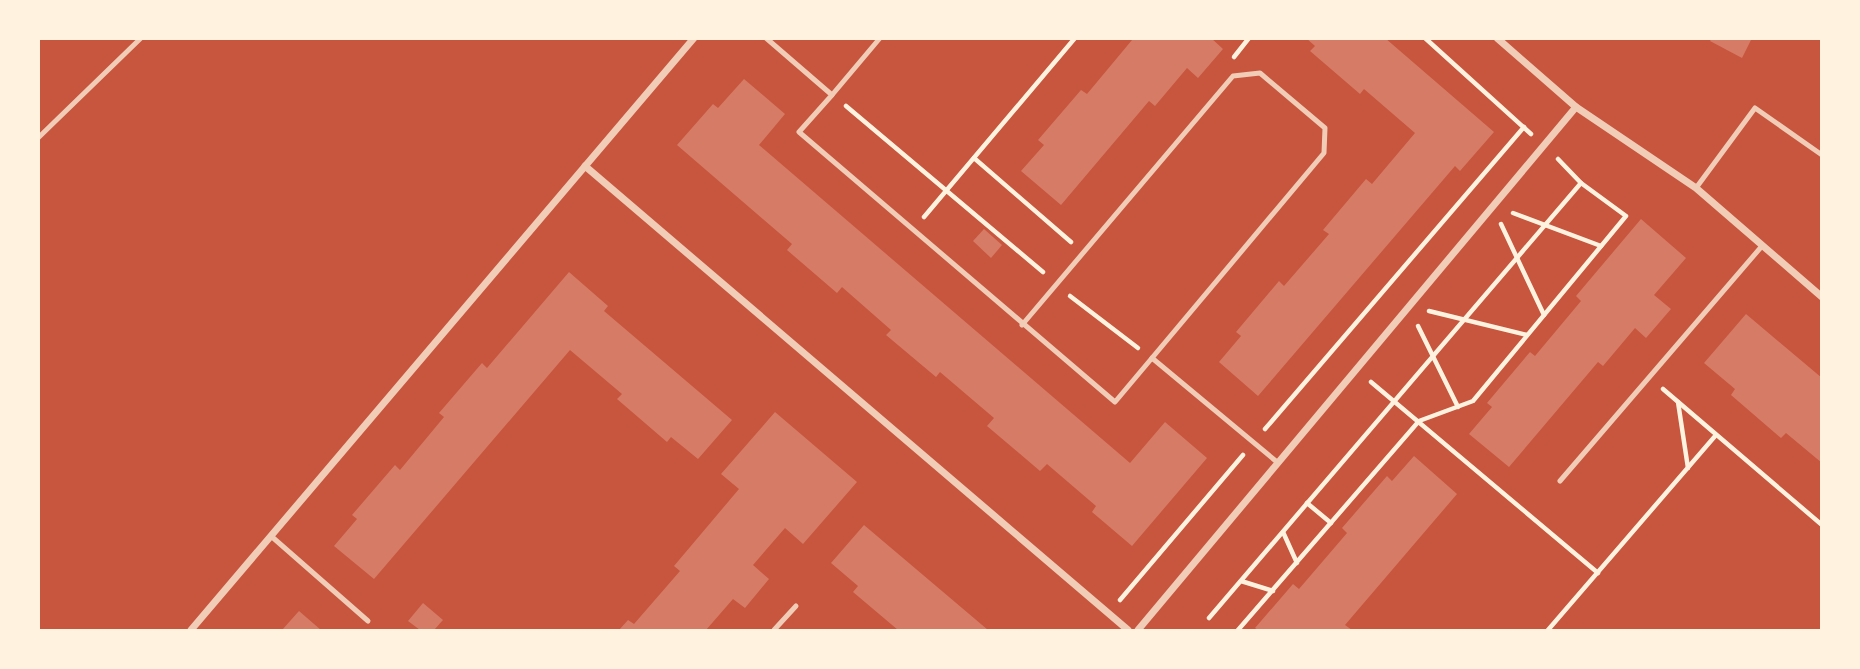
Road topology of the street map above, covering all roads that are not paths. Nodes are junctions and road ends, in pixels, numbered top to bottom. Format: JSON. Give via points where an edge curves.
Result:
{"nodes":[{"id":1,"x":141,"y":38,"type":"edge"},
{"id":2,"x":694,"y":38,"type":"edge"},
{"id":3,"x":766,"y":38,"type":"edge"},
{"id":4,"x":880,"y":38,"type":"edge"},
{"id":5,"x":1497,"y":38,"type":"edge"},
{"id":6,"x":832,"y":95,"type":"junction"},
{"id":7,"x":1576,"y":107,"type":"junction"},
{"id":8,"x":38,"y":138,"type":"edge"},
{"id":9,"x":1822,"y":155,"type":"edge"},
{"id":10,"x":586,"y":166,"type":"junction"},
{"id":11,"x":1696,"y":188,"type":"junction"},
{"id":12,"x":1762,"y":246,"type":"junction"},
{"id":13,"x":1822,"y":297,"type":"edge"},
{"id":14,"x":1022,"y":325,"type":"junction"},
{"id":15,"x":1152,"y":358,"type":"junction"},
{"id":16,"x":1277,"y":462,"type":"junction"},
{"id":17,"x":1560,"y":481,"type":"dead end"},
{"id":18,"x":271,"y":536,"type":"junction"},
{"id":19,"x":796,"y":606,"type":"dead end"},
{"id":20,"x":368,"y":621,"type":"dead end"},
{"id":21,"x":191,"y":631,"type":"edge"},
{"id":22,"x":774,"y":631,"type":"edge"},
{"id":23,"x":1128,"y":631,"type":"edge"},
{"id":24,"x":1138,"y":631,"type":"edge"}],
"edges":[{"from":1,"to":8,"type":"lane"},
{"from":2,"to":10,"type":"street"},
{"from":3,"to":6,"type":"lane"},
{"from":4,"to":6,"type":"lane"},
{"from":5,"to":7,"type":"street"},
{"from":6,"to":14,"type":"lane","via":[[799,132]]},
{"from":7,"to":11,"type":"street"},
{"from":7,"to":16,"type":"street"},
{"from":9,"to":11,"type":"lane","via":[[1755,108]]},
{"from":10,"to":18,"type":"street"},
{"from":10,"to":23,"type":"street"},
{"from":11,"to":12,"type":"street"},
{"from":12,"to":13,"type":"street"},
{"from":12,"to":17,"type":"lane"},
{"from":14,"to":15,"type":"lane","via":[[1115,402]]},
{"from":14,"to":15,"type":"lane","via":[[1233,76],[1260,73],[1325,128],[1324,153]]},
{"from":15,"to":16,"type":"lane"},
{"from":16,"to":24,"type":"street"},
{"from":18,"to":20,"type":"lane"},
{"from":18,"to":21,"type":"street"},
{"from":19,"to":22,"type":"lane"}]}
